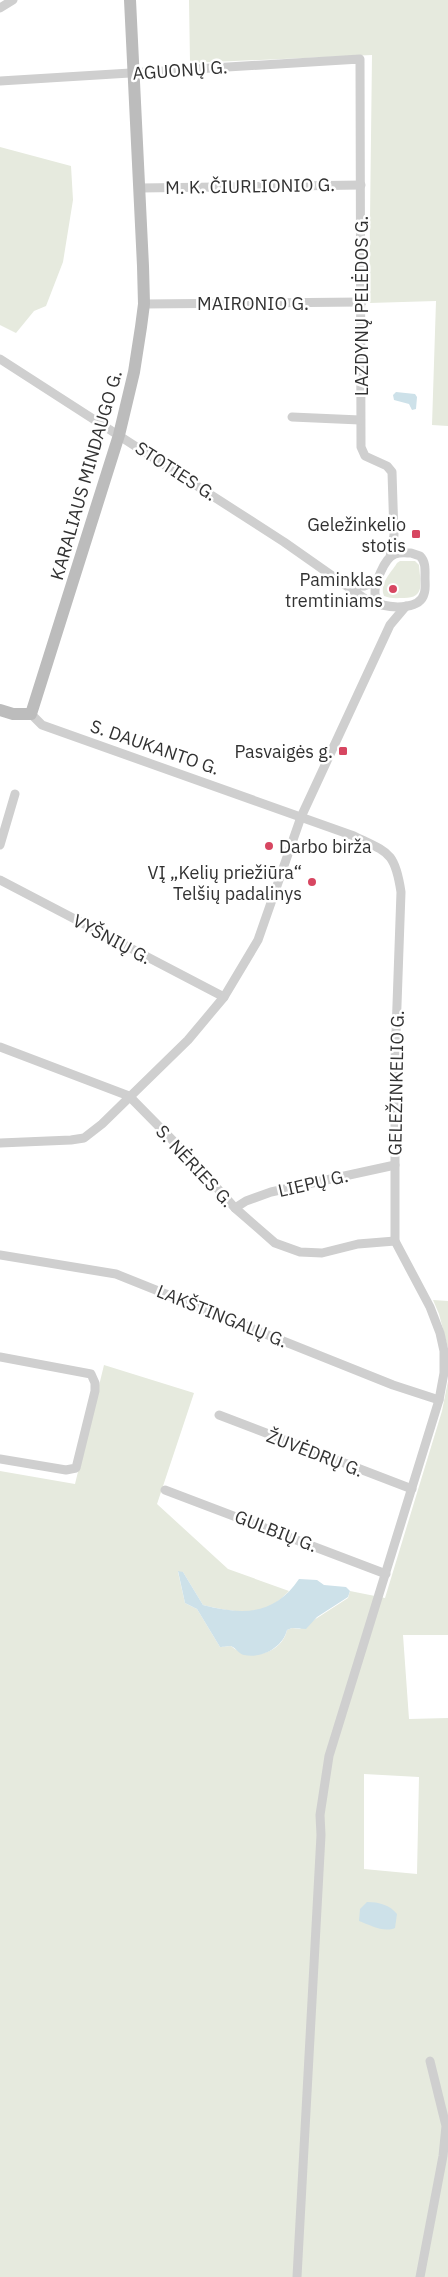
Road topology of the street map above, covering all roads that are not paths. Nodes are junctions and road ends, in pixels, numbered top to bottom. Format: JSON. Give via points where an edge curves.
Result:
{"nodes":[{"id":1,"x":13,"y":0,"type":"edge"},
{"id":2,"x":130,"y":0,"type":"edge"},
{"id":3,"x":0,"y":8,"type":"edge"},
{"id":4,"x":360,"y":59,"type":"joint"},
{"id":5,"x":134,"y":73,"type":"junction"},
{"id":6,"x":0,"y":81,"type":"edge"},
{"id":7,"x":361,"y":185,"type":"junction"},
{"id":8,"x":140,"y":188,"type":"junction"},
{"id":9,"x":362,"y":302,"type":"junction"},
{"id":10,"x":144,"y":304,"type":"junction"},
{"id":11,"x":0,"y":359,"type":"edge"},
{"id":12,"x":292,"y":417,"type":"dead end"},
{"id":13,"x":360,"y":420,"type":"junction"},
{"id":14,"x":119,"y":435,"type":"junction"},
{"id":15,"x":394,"y":536,"type":"junction"},
{"id":16,"x":411,"y":554,"type":"junction"},
{"id":17,"x":390,"y":557,"type":"junction"},
{"id":18,"x":376,"y":581,"type":"junction"},
{"id":19,"x":349,"y":586,"type":"junction"},
{"id":20,"x":381,"y":604,"type":"junction"},
{"id":21,"x":406,"y":606,"type":"junction"},
{"id":22,"x":390,"y":625,"type":"junction"},
{"id":23,"x":0,"y":710,"type":"edge"},
{"id":24,"x":31,"y":714,"type":"junction"},
{"id":25,"x":15,"y":794,"type":"dead end"},
{"id":26,"x":301,"y":817,"type":"junction"},
{"id":27,"x":0,"y":845,"type":"edge"},
{"id":28,"x":0,"y":880,"type":"edge"},
{"id":29,"x":224,"y":998,"type":"junction"},
{"id":30,"x":0,"y":1046,"type":"edge"},
{"id":31,"x":129,"y":1096,"type":"junction"},
{"id":32,"x":0,"y":1142,"type":"edge"},
{"id":33,"x":395,"y":1165,"type":"junction"},
{"id":34,"x":235,"y":1208,"type":"junction"},
{"id":35,"x":395,"y":1241,"type":"junction"},
{"id":36,"x":0,"y":1255,"type":"edge"},
{"id":37,"x":0,"y":1357,"type":"edge"},
{"id":38,"x":439,"y":1400,"type":"junction"},
{"id":39,"x":219,"y":1415,"type":"dead end"},
{"id":40,"x":0,"y":1459,"type":"edge"},
{"id":41,"x":412,"y":1489,"type":"junction"},
{"id":42,"x":165,"y":1490,"type":"dead end"},
{"id":43,"x":386,"y":1574,"type":"junction"},
{"id":44,"x":430,"y":2061,"type":"dead end"},
{"id":45,"x":297,"y":2277,"type":"edge"},
{"id":46,"x":420,"y":2277,"type":"edge"}],
"edges":[{"from":1,"to":3,"type":"street"},
{"from":2,"to":5,"type":"main road","name":"KARALIAUS MINDAUGO G."},
{"from":4,"to":5,"type":"street","name":"AGUONŲ G."},
{"from":4,"to":7,"type":"street","name":"LAZDYNŲ PELĖDOS G."},
{"from":5,"to":6,"type":"street","name":"AGUONŲ G."},
{"from":5,"to":8,"type":"main road","name":"KARALIAUS MINDAUGO G."},
{"from":7,"to":8,"type":"street","name":"M. K. ČIURLIONIO G."},
{"from":7,"to":9,"type":"street","name":"LAZDYNŲ PELĖDOS G."},
{"from":8,"to":10,"type":"main road","name":"KARALIAUS MINDAUGO G."},
{"from":9,"to":10,"type":"street","name":"MAIRONIO G."},
{"from":9,"to":13,"type":"street","name":"LAZDYNŲ PELĖDOS G."},
{"from":10,"to":14,"type":"main road","name":"KARALIAUS MINDAUGO G.","via":[[134,372]]},
{"from":11,"to":14,"type":"street","name":"STOTIES G."},
{"from":12,"to":13,"type":"street"},
{"from":13,"to":15,"type":"street","name":"LAZDYNŲ PELĖDOS G.","via":[[366,456],[388,466],[392,472]]},
{"from":14,"to":19,"type":"street","name":"STOTIES G."},
{"from":14,"to":24,"type":"main road","name":"KARALIAUS MINDAUGO G."},
{"from":15,"to":16,"type":"street"},
{"from":15,"to":17,"type":"street","name":"LAZDYNŲ PELĖDOS G."},
{"from":16,"to":17,"type":"street"},
{"from":16,"to":21,"type":"street","via":[[423,559],[425,593],[416,604]]},
{"from":17,"to":18,"type":"street"},
{"from":18,"to":19,"type":"street","via":[[364,586]]},
{"from":18,"to":20,"type":"street","via":[[375,595]]},
{"from":19,"to":20,"type":"street","name":"STOTIES G.","via":[[368,601]]},
{"from":20,"to":21,"type":"street"},
{"from":20,"to":22,"type":"street"},
{"from":21,"to":22,"type":"street"},
{"from":22,"to":26,"type":"street"},
{"from":23,"to":24,"type":"main road"},
{"from":24,"to":26,"type":"street","name":"S. DAUKANTO G.","via":[[42,725]]},
{"from":25,"to":27,"type":"street"},
{"from":26,"to":29,"type":"street","via":[[258,940]]},
{"from":26,"to":33,"type":"street","name":"GELEŽINKELIO G.","via":[[374,846],[391,857],[397,866],[401,892]]},
{"from":28,"to":29,"type":"street","name":"VYŠNIŲ G."},
{"from":29,"to":31,"type":"street","via":[[188,1040]]},
{"from":30,"to":31,"type":"street","name":"S. NĖRIES G."},
{"from":31,"to":32,"type":"street","via":[[84,1138]]},
{"from":31,"to":34,"type":"street","name":"S. NĖRIES G."},
{"from":33,"to":34,"type":"street","name":"LIEPŲ G.","via":[[271,1192]]},
{"from":33,"to":35,"type":"street","name":"GELEŽINKELIO G."},
{"from":34,"to":35,"type":"street","name":"S. NĖRIES G.","via":[[275,1243],[300,1252],[322,1253],[358,1244]]},
{"from":35,"to":38,"type":"street","name":"GELEŽINKELIO G.","via":[[430,1306],[440,1333],[444,1373]]},
{"from":36,"to":38,"type":"street","name":"LAKŠTINGALŲ G.","via":[[116,1274],[393,1385]]},
{"from":37,"to":40,"type":"street","via":[[91,1374],[95,1383],[76,1468],[66,1470]]},
{"from":38,"to":41,"type":"street","name":"GELEŽINKELIO G."},
{"from":39,"to":41,"type":"street","name":"ŽUVĖDRŲ G."},
{"from":41,"to":43,"type":"street","name":"GELEŽINKELIO G."},
{"from":42,"to":43,"type":"street","name":"GULBIŲ G."},
{"from":43,"to":45,"type":"street","name":"GELEŽINKELIO G.","via":[[330,1756],[320,1815]]},
{"from":44,"to":46,"type":"street","via":[[446,2126]]}]}
